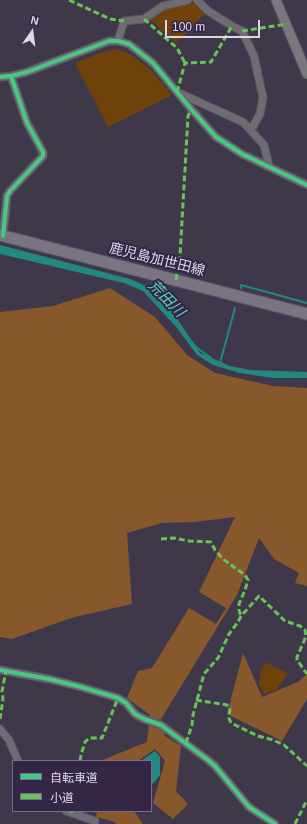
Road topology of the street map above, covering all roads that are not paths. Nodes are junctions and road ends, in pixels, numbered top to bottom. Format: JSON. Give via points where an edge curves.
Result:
{"nodes":[{"id":1,"x":188,"y":0,"type":"edge"},
{"id":2,"x":197,"y":0,"type":"edge"},
{"id":3,"x":276,"y":0,"type":"edge"},
{"id":4,"x":161,"y":3,"type":"edge"},
{"id":5,"x":118,"y":41,"type":"junction"},
{"id":6,"x":307,"y":74,"type":"edge"},
{"id":7,"x":11,"y":76,"type":"junction"},
{"id":8,"x":0,"y":77,"type":"edge"},
{"id":9,"x":177,"y":92,"type":"junction"},
{"id":10,"x":251,"y":130,"type":"junction"},
{"id":11,"x":269,"y":166,"type":"junction"},
{"id":12,"x":307,"y":184,"type":"edge"},
{"id":13,"x":2,"y":236,"type":"edge"},
{"id":14,"x":307,"y":314,"type":"edge"},
{"id":15,"x":0,"y":670,"type":"edge"},
{"id":16,"x":0,"y":729,"type":"edge"},
{"id":17,"x":18,"y":760,"type":"edge"},
{"id":18,"x":69,"y":812,"type":"edge"},
{"id":19,"x":94,"y":824,"type":"edge"},
{"id":20,"x":275,"y":824,"type":"edge"}],
"edges":[{"from":1,"to":4,"type":"street"},
{"from":2,"to":10,"type":"street","via":[[208,11],[242,31],[254,56],[263,98],[260,114]]},
{"from":3,"to":6,"type":"street"},
{"from":4,"to":5,"type":"street","via":[[144,19],[124,21]]},
{"from":5,"to":7,"type":"street","via":[[98,44]]},
{"from":5,"to":9,"type":"street","via":[[128,44],[153,63]]},
{"from":7,"to":8,"type":"street"},
{"from":7,"to":13,"type":"street","via":[[27,123],[43,152],[6,196]]},
{"from":9,"to":10,"type":"street","via":[[243,122]]},
{"from":9,"to":11,"type":"street","via":[[216,137],[242,154]]},
{"from":10,"to":11,"type":"street","via":[[264,145]]},
{"from":11,"to":12,"type":"street"},
{"from":13,"to":14,"type":"main road","name":"鹿児島加世田線"},
{"from":15,"to":20,"type":"street","via":[[49,679],[118,698],[144,720],[161,725],[208,760],[249,807]]},
{"from":16,"to":17,"type":"street","via":[[9,740]]},
{"from":18,"to":19,"type":"street","via":[[95,821]]}]}
